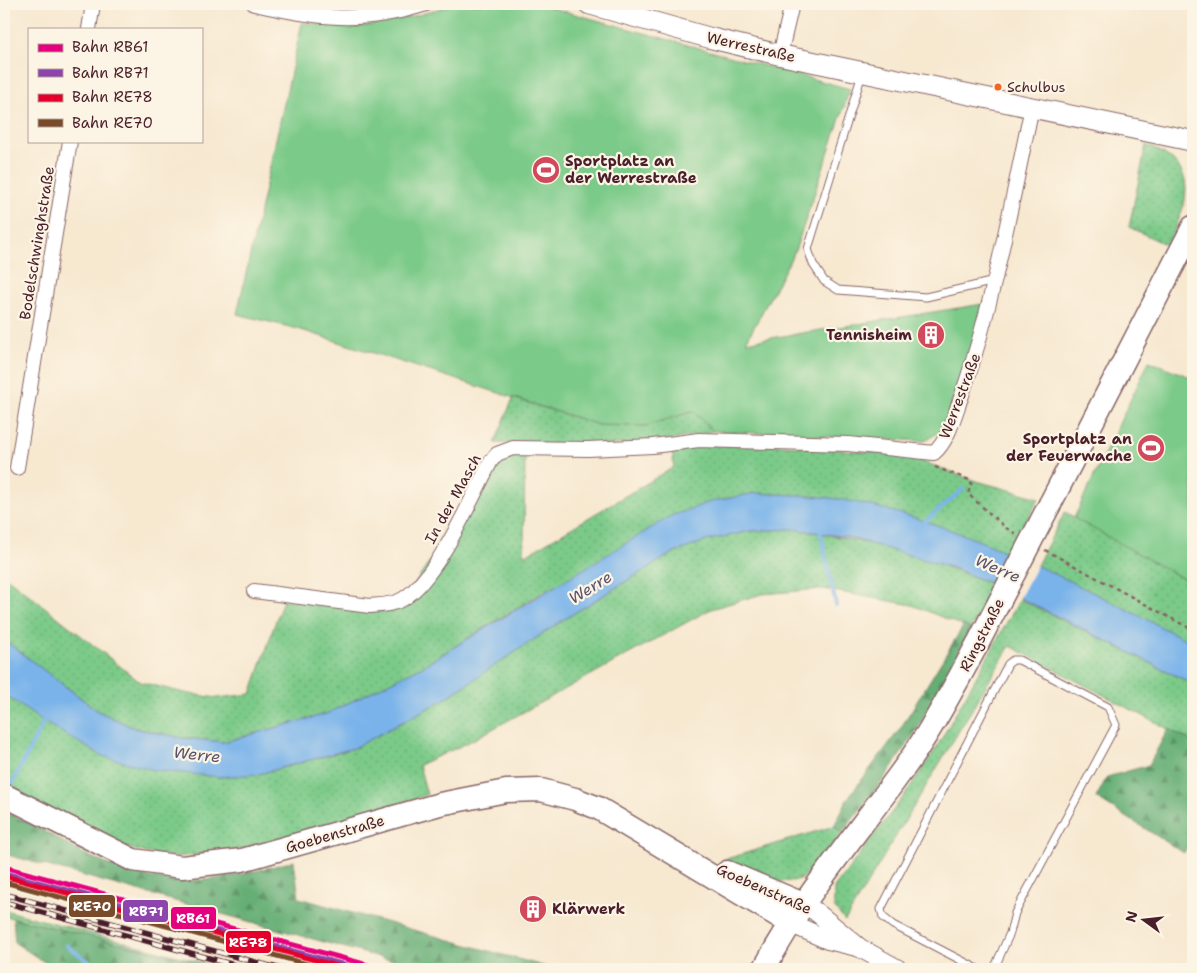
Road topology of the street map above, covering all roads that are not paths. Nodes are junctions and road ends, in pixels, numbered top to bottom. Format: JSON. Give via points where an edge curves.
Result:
{"nodes":[{"id":1,"x":93,"y":4,"type":"edge"},
{"id":2,"x":254,"y":4,"type":"edge"},
{"id":3,"x":426,"y":4,"type":"edge"},
{"id":4,"x":589,"y":4,"type":"edge"},
{"id":5,"x":792,"y":4,"type":"edge"},
{"id":6,"x":89,"y":28,"type":"edge"},
{"id":7,"x":780,"y":54,"type":"junction"},
{"id":8,"x":863,"y":72,"type":"junction"},
{"id":9,"x":1032,"y":107,"type":"junction"},
{"id":10,"x":1193,"y":141,"type":"edge"},
{"id":11,"x":70,"y":142,"type":"edge"},
{"id":12,"x":1193,"y":228,"type":"edge"},
{"id":13,"x":995,"y":281,"type":"junction"},
{"id":14,"x":699,"y":440,"type":"joint"},
{"id":15,"x":17,"y":468,"type":"dead end"},
{"id":16,"x":254,"y":591,"type":"dead end"},
{"id":17,"x":8,"y":798,"type":"edge"},
{"id":18,"x":660,"y":844,"type":"junction"},
{"id":19,"x":803,"y":904,"type":"junction"},
{"id":20,"x":790,"y":923,"type":"junction"},
{"id":21,"x":860,"y":948,"type":"junction"},
{"id":22,"x":764,"y":969,"type":"edge"},
{"id":23,"x":898,"y":969,"type":"edge"},
{"id":24,"x":978,"y":969,"type":"edge"},
{"id":25,"x":994,"y":969,"type":"edge"}],
"edges":[{"from":1,"to":6,"type":"street"},
{"from":2,"to":3,"type":"street","via":[[306,15],[351,18]]},
{"from":4,"to":7,"type":"main road","name":"Werrestraße","via":[[701,36]]},
{"from":5,"to":7,"type":"street"},
{"from":7,"to":8,"type":"main road","name":"Werrestraße"},
{"from":8,"to":9,"type":"main road","name":"Werrestraße"},
{"from":8,"to":13,"type":"lane","via":[[808,249],[813,264],[824,281],[838,290],[879,294],[926,297]]},
{"from":9,"to":10,"type":"main road","name":"Werrestraße"},
{"from":9,"to":13,"type":"street","name":"Werrestraße"},
{"from":11,"to":15,"type":"street","name":"Bodelschwinghstraße"},
{"from":12,"to":19,"type":"main road","name":"Ringstraße","bridge":true,"via":[[954,688],[898,778]]},
{"from":13,"to":14,"type":"street","name":"Werrestraße","via":[[979,346],[954,418],[940,448],[934,453],[848,444]]},
{"from":14,"to":16,"type":"street","name":"In der Masch","via":[[588,450],[503,450],[491,461],[426,578],[404,599],[387,605],[339,604]]},
{"from":17,"to":18,"type":"main road","name":"Goebenstraße","via":[[111,851],[133,860],[167,867],[208,866],[242,860],[440,804],[480,794],[522,789],[542,790],[583,802]]},
{"from":18,"to":19,"type":"main road","name":"Goebenstraße"},
{"from":18,"to":20,"type":"main road","name":"Goebenstraße"},
{"from":19,"to":20,"type":"main road","name":"Ringstraße"},
{"from":19,"to":21,"type":"street","name":"Goebenstraße"},
{"from":20,"to":21,"type":"street","name":"Goebenstraße","via":[[828,940]]},
{"from":20,"to":22,"type":"main road","name":"Ringstraße"},
{"from":21,"to":23,"type":"street","name":"Goebenstraße"},
{"from":24,"to":25,"type":"lane","via":[[893,925],[883,917],[881,909],[1008,664],[1019,660],[1108,707],[1116,725],[1015,913]]}]}
